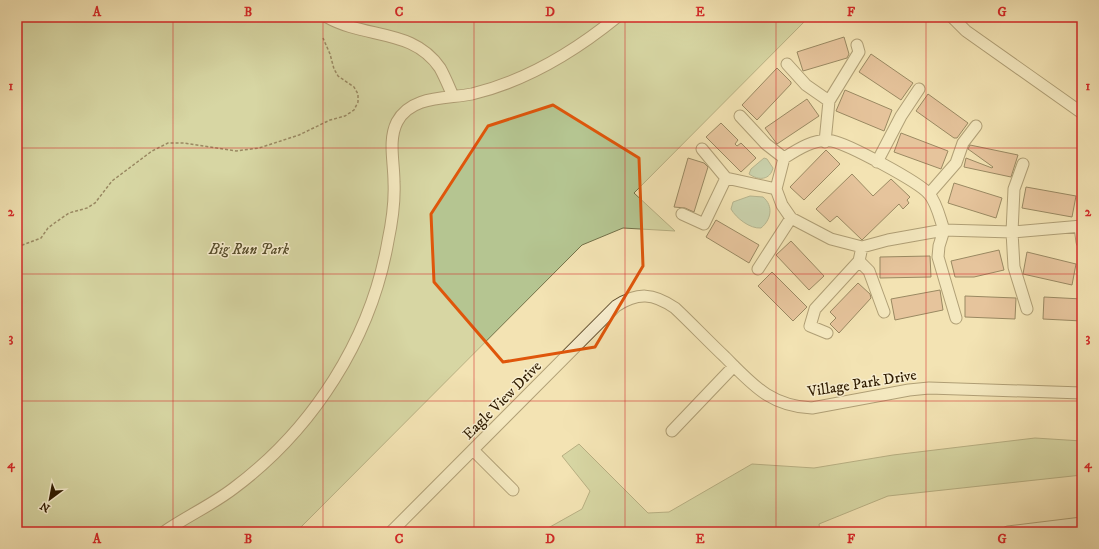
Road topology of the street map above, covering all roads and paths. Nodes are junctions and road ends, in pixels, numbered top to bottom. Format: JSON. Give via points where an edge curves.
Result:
{"nodes":[{"id":1,"x":327,"y":17,"type":"edge"},
{"id":2,"x":617,"y":17,"type":"edge"},
{"id":3,"x":952,"y":17,"type":"edge"},
{"id":4,"x":323,"y":38,"type":"dead end"},
{"id":5,"x":857,"y":45,"type":"dead end"},
{"id":6,"x":787,"y":64,"type":"dead end"},
{"id":7,"x":919,"y":89,"type":"dead end"},
{"id":8,"x":453,"y":96,"type":"junction"},
{"id":9,"x":829,"y":101,"type":"junction"},
{"id":10,"x":1082,"y":113,"type":"edge"},
{"id":11,"x":740,"y":116,"type":"dead end"},
{"id":12,"x":976,"y":126,"type":"dead end"},
{"id":13,"x":825,"y":142,"type":"junction"},
{"id":14,"x":702,"y":149,"type":"dead end"},
{"id":15,"x":784,"y":158,"type":"junction"},
{"id":16,"x":877,"y":162,"type":"junction"},
{"id":17,"x":1023,"y":164,"type":"dead end"},
{"id":18,"x":726,"y":178,"type":"junction"},
{"id":19,"x":776,"y":189,"type":"junction"},
{"id":20,"x":929,"y":194,"type":"junction"},
{"id":21,"x":682,"y":214,"type":"dead end"},
{"id":22,"x":791,"y":218,"type":"junction"},
{"id":23,"x":1081,"y":227,"type":"edge"},
{"id":24,"x":944,"y":230,"type":"junction"},
{"id":25,"x":1012,"y":232,"type":"junction"},
{"id":26,"x":1082,"y":242,"type":"edge"},
{"id":27,"x":862,"y":247,"type":"junction"},
{"id":28,"x":17,"y":248,"type":"edge"},
{"id":29,"x":859,"y":261,"type":"junction"},
{"id":30,"x":758,"y":269,"type":"dead end"},
{"id":31,"x":639,"y":296,"type":"joint"},
{"id":32,"x":1027,"y":309,"type":"dead end"},
{"id":33,"x":884,"y":312,"type":"dead end"},
{"id":34,"x":956,"y":318,"type":"dead end"},
{"id":35,"x":827,"y":333,"type":"dead end"},
{"id":36,"x":734,"y":366,"type":"junction"},
{"id":37,"x":1082,"y":393,"type":"edge"},
{"id":38,"x":672,"y":431,"type":"dead end"},
{"id":39,"x":473,"y":450,"type":"junction"},
{"id":40,"x":513,"y":490,"type":"dead end"},
{"id":41,"x":1082,"y":523,"type":"edge"},
{"id":42,"x":164,"y":532,"type":"edge"},
{"id":43,"x":391,"y":532,"type":"edge"},
{"id":44,"x":1008,"y":532,"type":"edge"}],
"edges":[{"from":1,"to":8,"type":"street","via":[[353,27],[408,40],[420,47],[440,69]]},
{"from":2,"to":8,"type":"street","via":[[544,67],[508,83]]},
{"from":3,"to":10,"type":"street","via":[[966,31]]},
{"from":4,"to":28,"type":"path","via":[[338,76],[354,87],[358,94],[354,110],[299,135],[259,148],[236,151],[168,143],[152,151],[112,181],[87,208],[69,213],[48,228],[41,238]]},
{"from":5,"to":9,"type":"street","via":[[859,52]]},
{"from":6,"to":9,"type":"street","via":[[806,85]]},
{"from":7,"to":16,"type":"street","via":[[901,116]]},
{"from":8,"to":42,"type":"street","via":[[426,100],[409,108],[397,122],[392,141],[393,218],[386,254],[377,289],[346,361],[295,433],[264,464],[233,490]]},
{"from":9,"to":13,"type":"street"},
{"from":11,"to":15,"type":"street","via":[[766,144]]},
{"from":12,"to":20,"type":"street","via":[[963,143],[956,162]]},
{"from":13,"to":15,"type":"street","via":[[806,144]]},
{"from":13,"to":16,"type":"street","via":[[832,141]]},
{"from":14,"to":18,"type":"street"},
{"from":15,"to":19,"type":"street"},
{"from":16,"to":20,"type":"street"},
{"from":17,"to":25,"type":"street","via":[[1014,189]]},
{"from":18,"to":19,"type":"street"},
{"from":18,"to":21,"type":"street","via":[[704,224]]},
{"from":19,"to":22,"type":"street","via":[[782,205]]},
{"from":20,"to":24,"type":"street"},
{"from":22,"to":27,"type":"street","via":[[831,239]]},
{"from":22,"to":30,"type":"street"},
{"from":23,"to":25,"type":"street"},
{"from":23,"to":26,"type":"street"},
{"from":24,"to":25,"type":"street"},
{"from":24,"to":27,"type":"street"},
{"from":24,"to":34,"type":"street","via":[[938,257]]},
{"from":25,"to":32,"type":"street","via":[[1014,267]]},
{"from":27,"to":29,"type":"street"},
{"from":29,"to":33,"type":"street","via":[[869,271]]},
{"from":29,"to":35,"type":"street","via":[[815,309],[810,326]]},
{"from":31,"to":36,"type":"street","name":"Village Park Drive","via":[[658,298],[675,308]]},
{"from":31,"to":39,"type":"street","name":"Eagle View Drive","via":[[627,299],[616,306]]},
{"from":36,"to":37,"type":"street","name":"Village Park Drive","via":[[759,391],[798,408],[812,408],[929,388]]},
{"from":36,"to":38,"type":"street"},
{"from":39,"to":40,"type":"street"},
{"from":39,"to":43,"type":"street","name":"Eagle View Drive"},
{"from":41,"to":44,"type":"street"}]}
